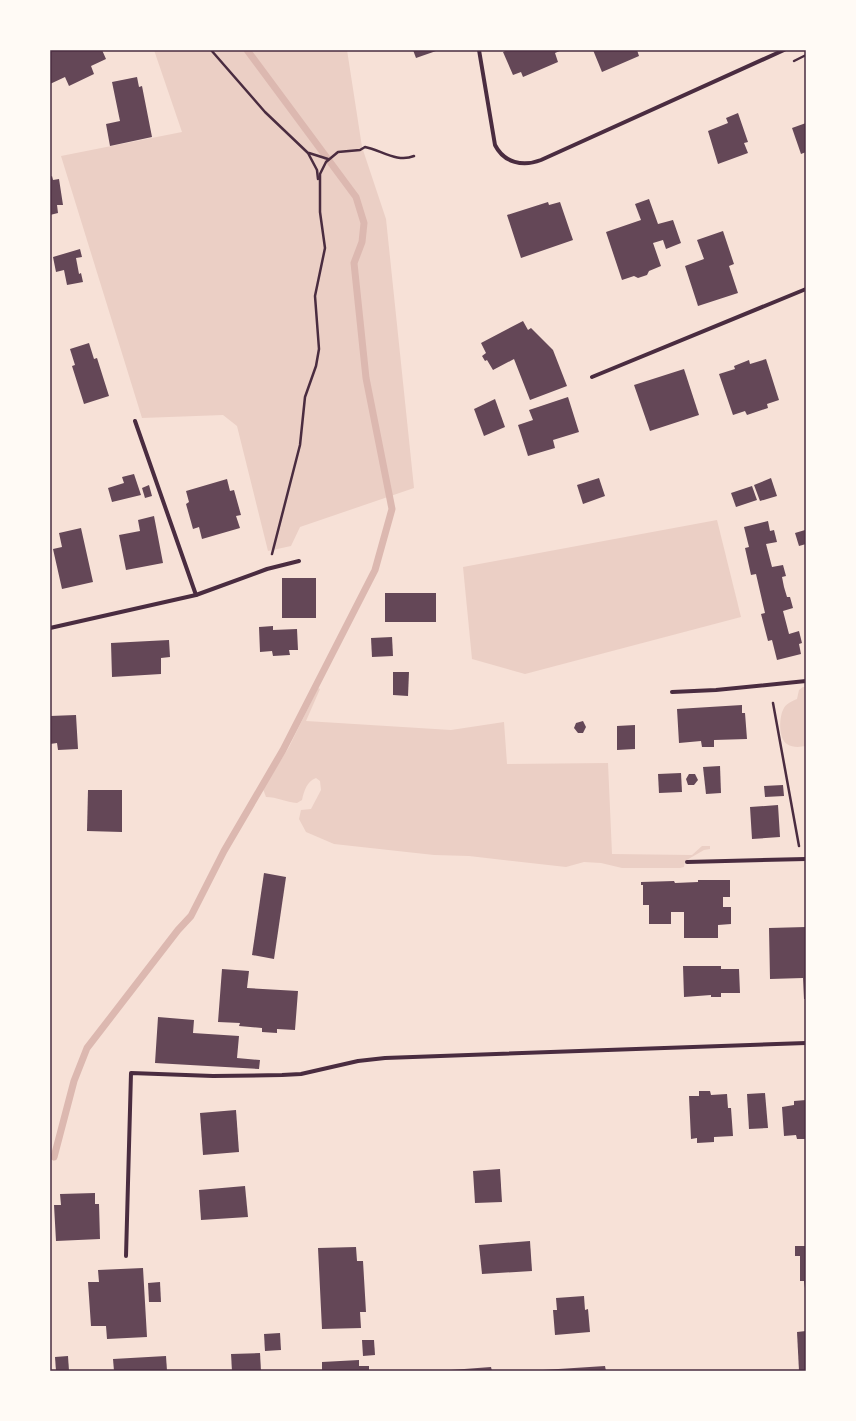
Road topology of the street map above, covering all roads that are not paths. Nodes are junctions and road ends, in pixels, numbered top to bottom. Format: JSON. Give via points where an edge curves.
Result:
{"nodes":[{"id":1,"x":479,"y":50,"type":"edge"},
{"id":2,"x":784,"y":50,"type":"edge"},
{"id":3,"x":806,"y":289,"type":"edge"},
{"id":4,"x":592,"y":377,"type":"dead end"},
{"id":5,"x":135,"y":421,"type":"dead end"},
{"id":6,"x":299,"y":561,"type":"dead end"},
{"id":7,"x":196,"y":595,"type":"junction"},
{"id":8,"x":50,"y":628,"type":"edge"},
{"id":9,"x":806,"y":681,"type":"edge"},
{"id":10,"x":672,"y":692,"type":"dead end"},
{"id":11,"x":803,"y":859,"type":"edge"},
{"id":12,"x":687,"y":862,"type":"dead end"},
{"id":13,"x":806,"y":1043,"type":"edge"},
{"id":14,"x":126,"y":1256,"type":"dead end"}],
"edges":[{"from":1,"to":2,"type":"street","via":[[495,145],[503,156],[523,164],[541,160]]},
{"from":3,"to":4,"type":"street"},
{"from":5,"to":7,"type":"street"},
{"from":6,"to":7,"type":"street","via":[[267,569]]},
{"from":7,"to":8,"type":"street"},
{"from":9,"to":10,"type":"street"},
{"from":11,"to":12,"type":"street"},
{"from":13,"to":14,"type":"street","via":[[385,1058],[358,1061],[301,1074],[282,1075],[131,1073]]}]}
